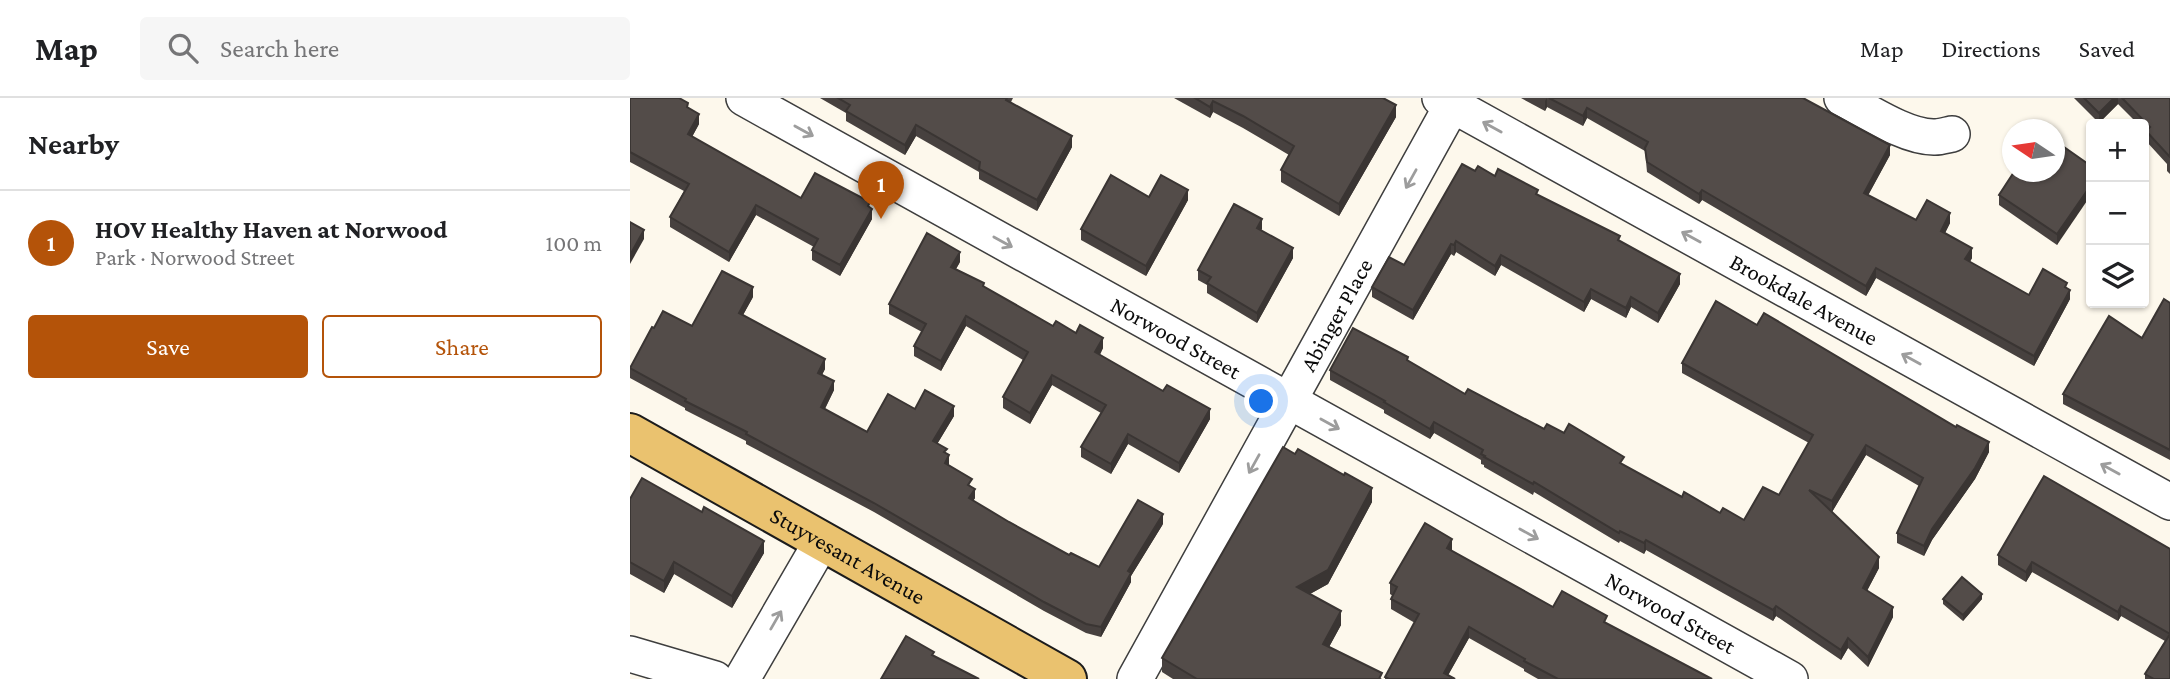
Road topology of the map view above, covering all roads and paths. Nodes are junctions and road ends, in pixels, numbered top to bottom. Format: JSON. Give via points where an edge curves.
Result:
{"nodes":[{"id":1,"x":744,"y":98,"type":"edge"},
{"id":2,"x":1842,"y":98,"type":"edge"},
{"id":3,"x":1449,"y":100,"type":"edge"},
{"id":4,"x":1952,"y":134,"type":"dead end"},
{"id":5,"x":1289,"y":401,"type":"junction"},
{"id":6,"x":630,"y":433,"type":"edge"},
{"id":7,"x":2170,"y":502,"type":"edge"},
{"id":8,"x":822,"y":541,"type":"junction"},
{"id":9,"x":630,"y":654,"type":"edge"},
{"id":10,"x":715,"y":679,"type":"edge"},
{"id":11,"x":742,"y":679,"type":"edge"},
{"id":12,"x":1068,"y":679,"type":"edge"},
{"id":13,"x":1135,"y":679,"type":"edge"},
{"id":14,"x":1790,"y":679,"type":"edge"}],
"edges":[{"from":1,"to":5,"type":"street","name":"Norwood Street","one_way":true},
{"from":2,"to":4,"type":"street","via":[[1917,134]]},
{"from":3,"to":5,"type":"street","name":"Abinger Place","one_way":true},
{"from":7,"to":3,"type":"street","name":"Brookdale Avenue","one_way":true},
{"from":5,"to":13,"type":"street","name":"Abinger Place","one_way":true},
{"from":5,"to":14,"type":"street","name":"Norwood Street","one_way":true},
{"from":6,"to":8,"type":"main road","name":"Stuyvesant Avenue"},
{"from":11,"to":8,"type":"street","one_way":true},
{"from":8,"to":12,"type":"main road","name":"Stuyvesant Avenue"},
{"from":9,"to":10,"type":"street"}]}
